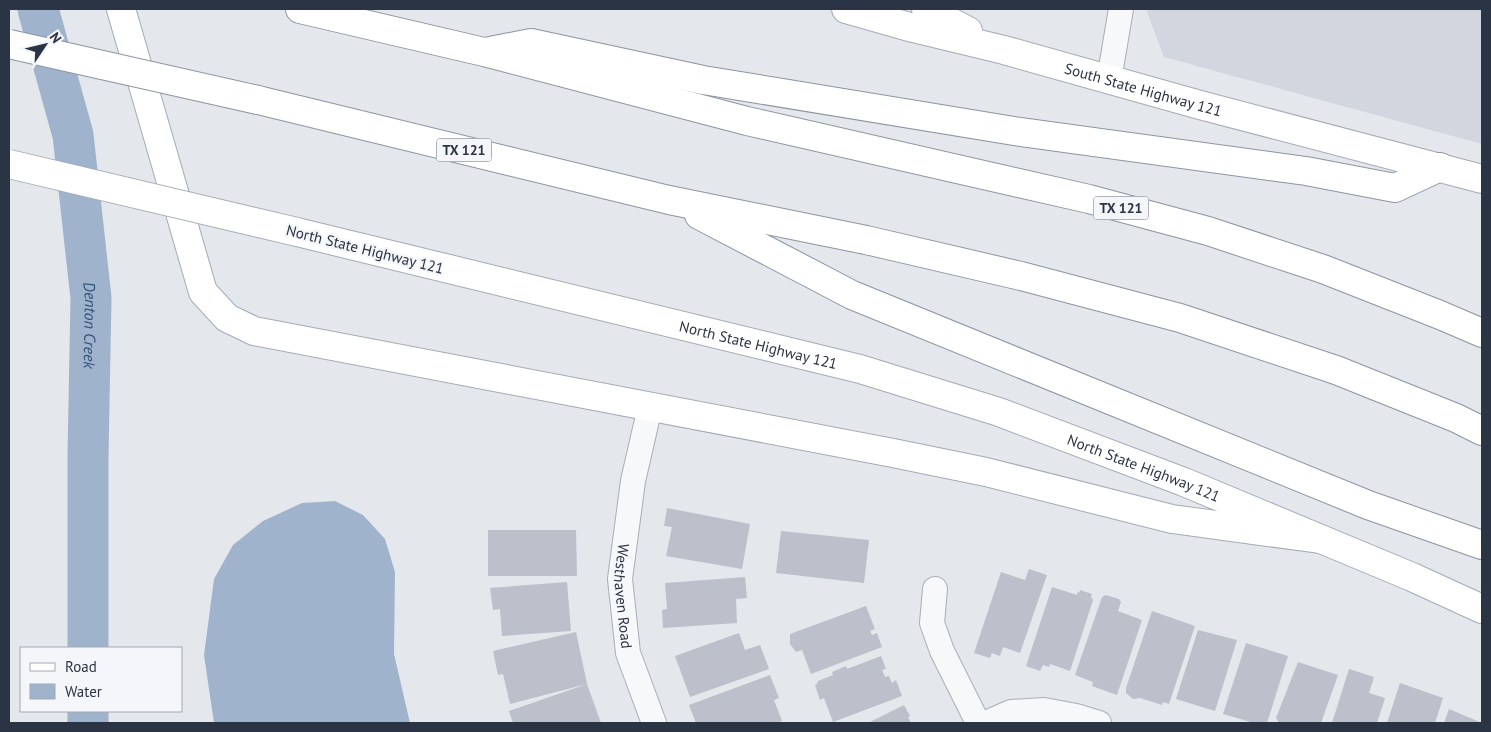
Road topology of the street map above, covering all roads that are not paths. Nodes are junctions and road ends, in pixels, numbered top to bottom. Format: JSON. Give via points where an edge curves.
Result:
{"nodes":[{"id":1,"x":121,"y":9,"type":"edge"},
{"id":2,"x":300,"y":9,"type":"edge"},
{"id":3,"x":846,"y":9,"type":"edge"},
{"id":4,"x":926,"y":9,"type":"edge"},
{"id":5,"x":1121,"y":9,"type":"edge"},
{"id":6,"x":9,"y":44,"type":"edge"},
{"id":7,"x":1004,"y":50,"type":"junction"},
{"id":8,"x":484,"y":52,"type":"junction"},
{"id":9,"x":1109,"y":80,"type":"junction"},
{"id":10,"x":9,"y":164,"type":"edge"},
{"id":11,"x":1440,"y":167,"type":"junction"},
{"id":12,"x":1482,"y":179,"type":"edge"},
{"id":13,"x":670,"y":200,"type":"junction"},
{"id":14,"x":1482,"y":334,"type":"edge"},
{"id":15,"x":650,"y":407,"type":"junction"},
{"id":16,"x":1482,"y":431,"type":"edge"},
{"id":17,"x":1320,"y":539,"type":"junction"},
{"id":18,"x":1482,"y":545,"type":"edge"},
{"id":19,"x":935,"y":589,"type":"dead end"},
{"id":20,"x":1482,"y":609,"type":"edge"},
{"id":21,"x":654,"y":723,"type":"edge"},
{"id":22,"x":978,"y":723,"type":"edge"},
{"id":23,"x":986,"y":723,"type":"edge"},
{"id":24,"x":1099,"y":723,"type":"edge"}],
"edges":[{"from":1,"to":15,"type":"main road","via":[[203,292],[226,318],[254,331]]},
{"from":2,"to":8,"type":"main road","number":"TX 121"},
{"from":3,"to":7,"type":"main road","name":"South State Highway 121"},
{"from":4,"to":7,"type":"main road"},
{"from":5,"to":9,"type":"street"},
{"from":6,"to":13,"type":"main road","number":"TX 121","bridge":true,"via":[[258,100]]},
{"from":7,"to":9,"type":"main road","name":"South State Highway 121"},
{"from":8,"to":11,"type":"main road","via":[[531,43],[713,82],[1014,131],[1306,171],[1395,188]]},
{"from":8,"to":14,"type":"main road","number":"TX 121","via":[[747,121],[1007,179],[1208,231],[1323,269]]},
{"from":9,"to":11,"type":"main road","name":"South State Highway 121"},
{"from":10,"to":17,"type":"main road","name":"North State Highway 121","bridge":true,"via":[[870,372],[999,412],[1184,482]]},
{"from":11,"to":12,"type":"main road","name":"South State Highway 121"},
{"from":13,"to":16,"type":"main road","number":"TX 121","via":[[1021,276],[1180,318],[1336,370]]},
{"from":13,"to":18,"type":"main road","via":[[852,295],[1368,505]]},
{"from":15,"to":17,"type":"main road","via":[[986,472],[1172,519]]},
{"from":15,"to":21,"type":"street","name":"Westhaven Road","via":[[633,481],[620,579],[628,653]]},
{"from":17,"to":20,"type":"main road","name":"North State Highway 121"},
{"from":19,"to":22,"type":"street","via":[[932,623],[942,651]]},
{"from":23,"to":24,"type":"street","via":[[1011,712],[1044,710]]}]}
